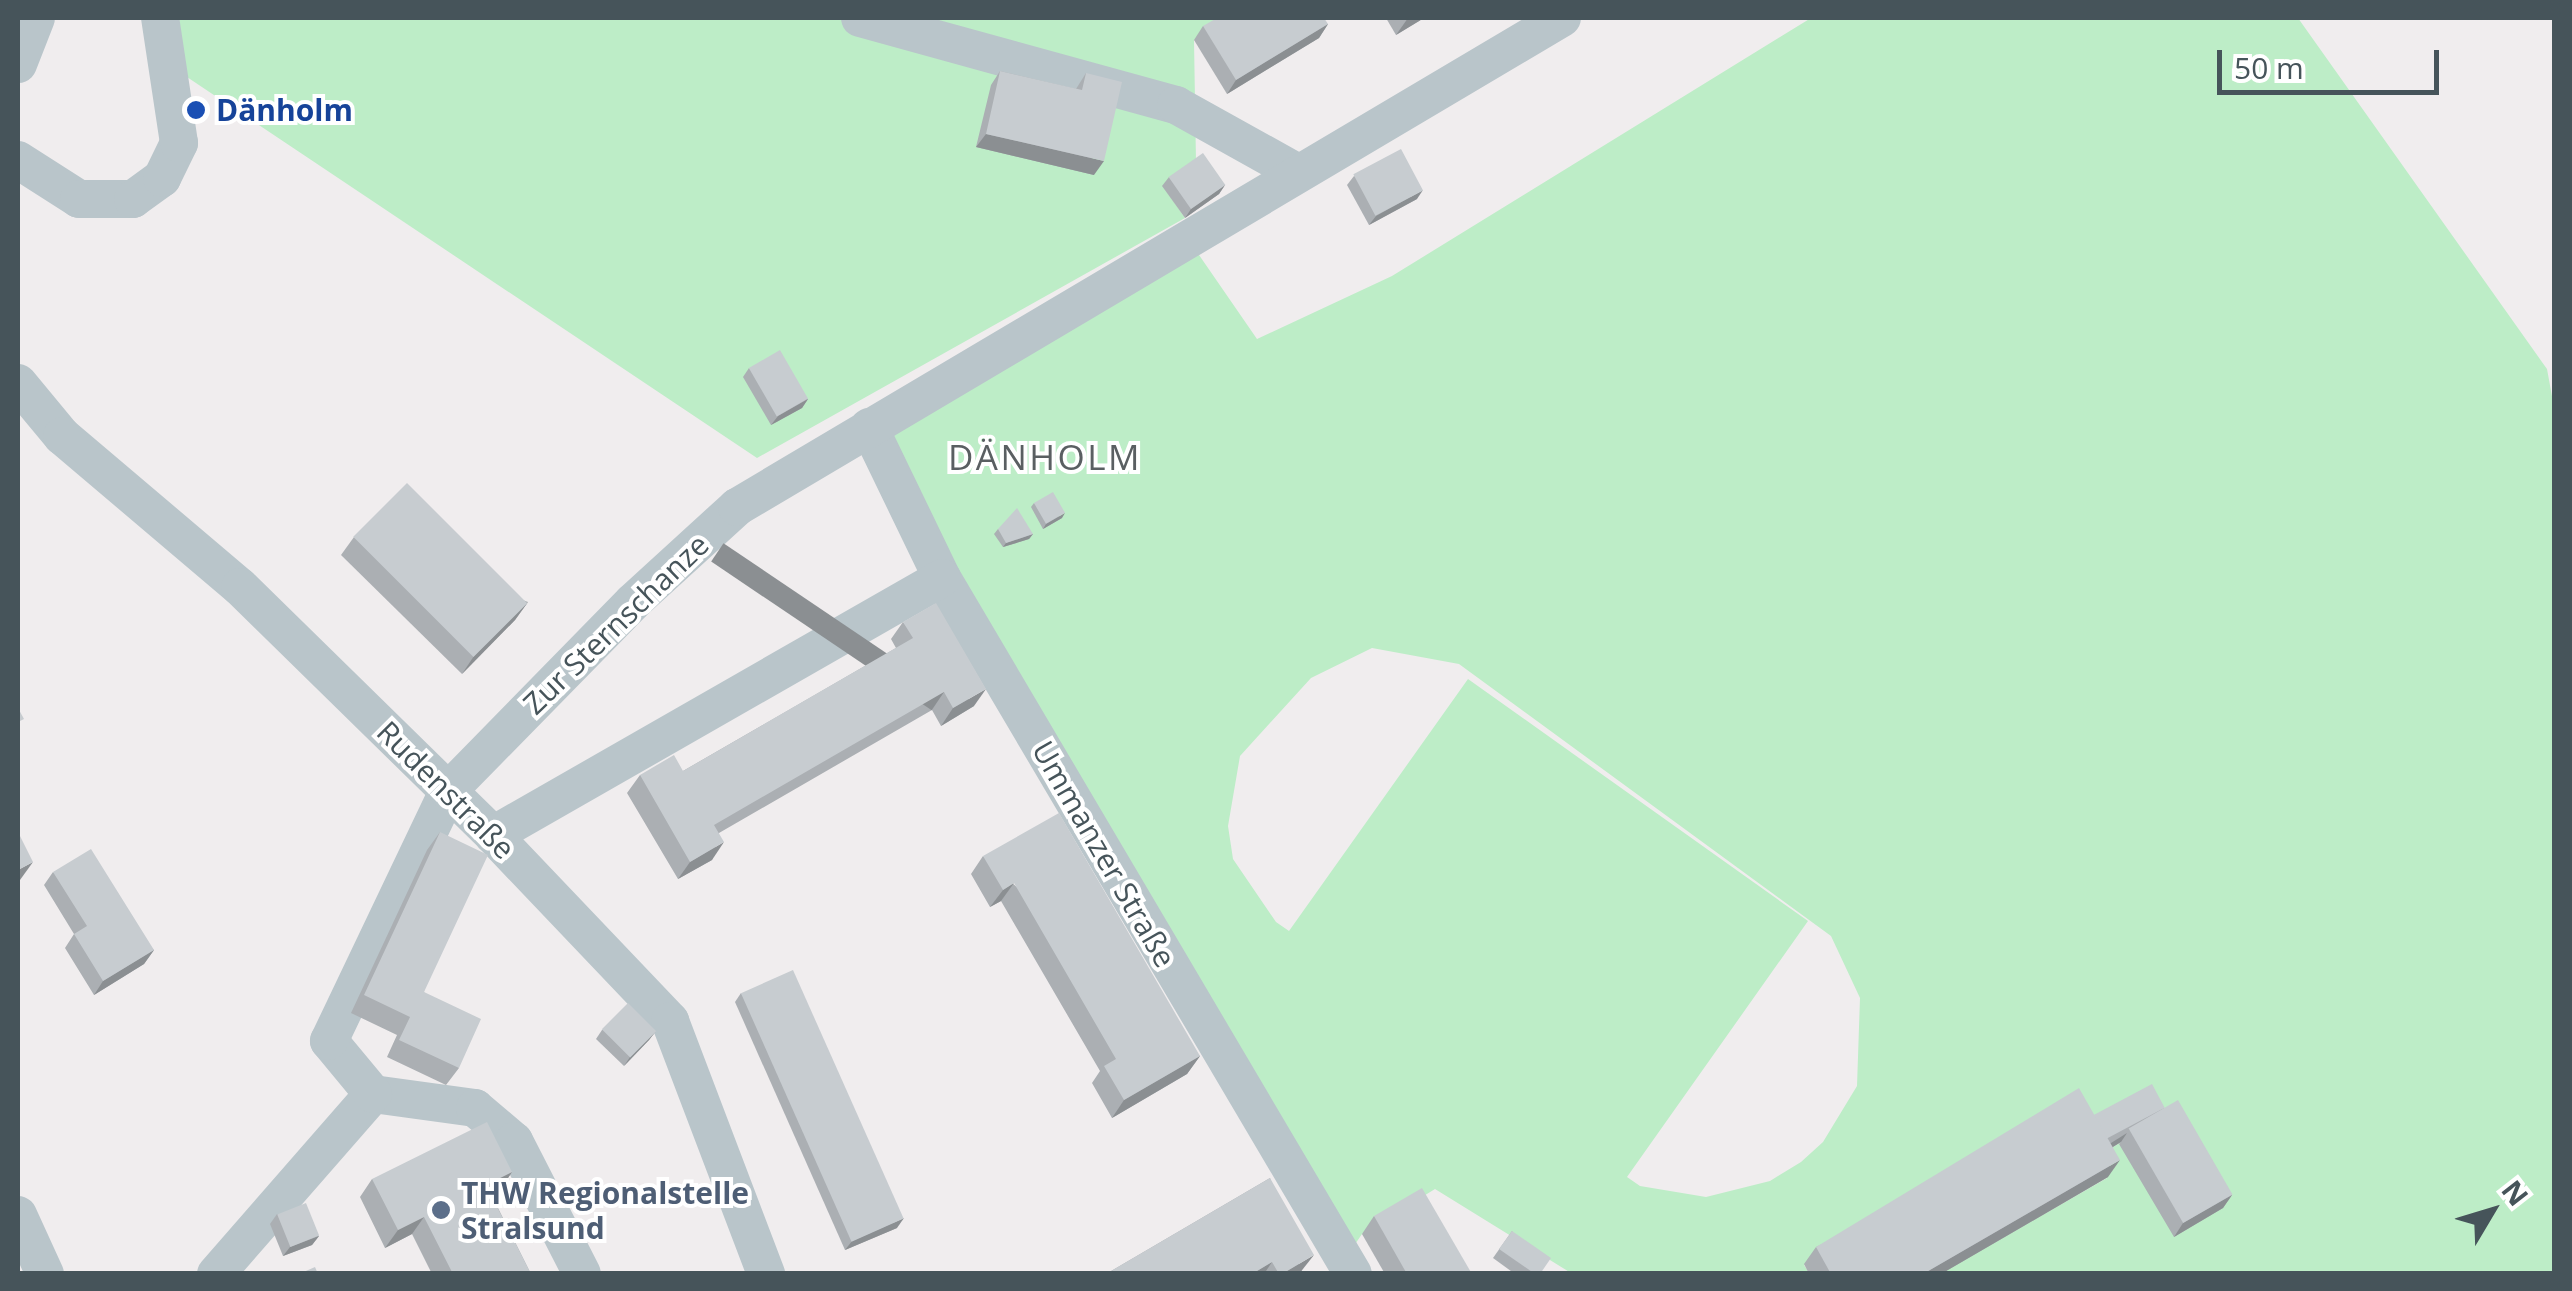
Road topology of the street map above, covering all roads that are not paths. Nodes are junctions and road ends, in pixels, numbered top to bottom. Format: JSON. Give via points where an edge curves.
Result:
{"nodes":[{"id":1,"x":36,"y":18,"type":"edge"},
{"id":2,"x":160,"y":18,"type":"edge"},
{"id":3,"x":860,"y":18,"type":"edge"},
{"id":4,"x":1562,"y":18,"type":"edge"},
{"id":5,"x":18,"y":64,"type":"edge"},
{"id":6,"x":18,"y":160,"type":"edge"},
{"id":7,"x":1298,"y":173,"type":"junction"},
{"id":8,"x":18,"y":383,"type":"edge"},
{"id":9,"x":869,"y":427,"type":"junction"},
{"id":10,"x":942,"y":578,"type":"junction"},
{"id":11,"x":448,"y":792,"type":"junction"},
{"id":12,"x":493,"y":835,"type":"junction"},
{"id":13,"x":373,"y":1094,"type":"junction"},
{"id":14,"x":18,"y":1215,"type":"edge"},
{"id":15,"x":1340,"y":1269,"type":"edge"},
{"id":16,"x":45,"y":1274,"type":"edge"},
{"id":17,"x":216,"y":1274,"type":"edge"},
{"id":18,"x":582,"y":1274,"type":"edge"},
{"id":19,"x":766,"y":1274,"type":"edge"}],
"edges":[{"from":1,"to":5,"type":"street"},
{"from":2,"to":6,"type":"street","via":[[179,143],[162,178],[133,199],[79,200]]},
{"from":3,"to":7,"type":"street","via":[[1176,105]]},
{"from":4,"to":7,"type":"street","name":"Zur Sternschanze"},
{"from":7,"to":9,"type":"street","name":"Zur Sternschanze"},
{"from":8,"to":11,"type":"street","name":"Rudenstraße","via":[[62,436],[240,587]]},
{"from":9,"to":10,"type":"street","name":"Ummanzer Straße"},
{"from":9,"to":11,"type":"street","name":"Zur Sternschanze","via":[[737,507],[633,602]]},
{"from":10,"to":12,"type":"street"},
{"from":10,"to":15,"type":"street","name":"Ummanzer Straße"},
{"from":11,"to":12,"type":"street","name":"Rudenstraße"},
{"from":11,"to":13,"type":"street","name":"Zur Sternschanze","via":[[329,1041]]},
{"from":12,"to":19,"type":"street","name":"Rudenstraße","via":[[670,1021]]},
{"from":13,"to":17,"type":"street"},
{"from":13,"to":18,"type":"street","via":[[475,1108],[514,1142]]},
{"from":14,"to":16,"type":"street"}]}
